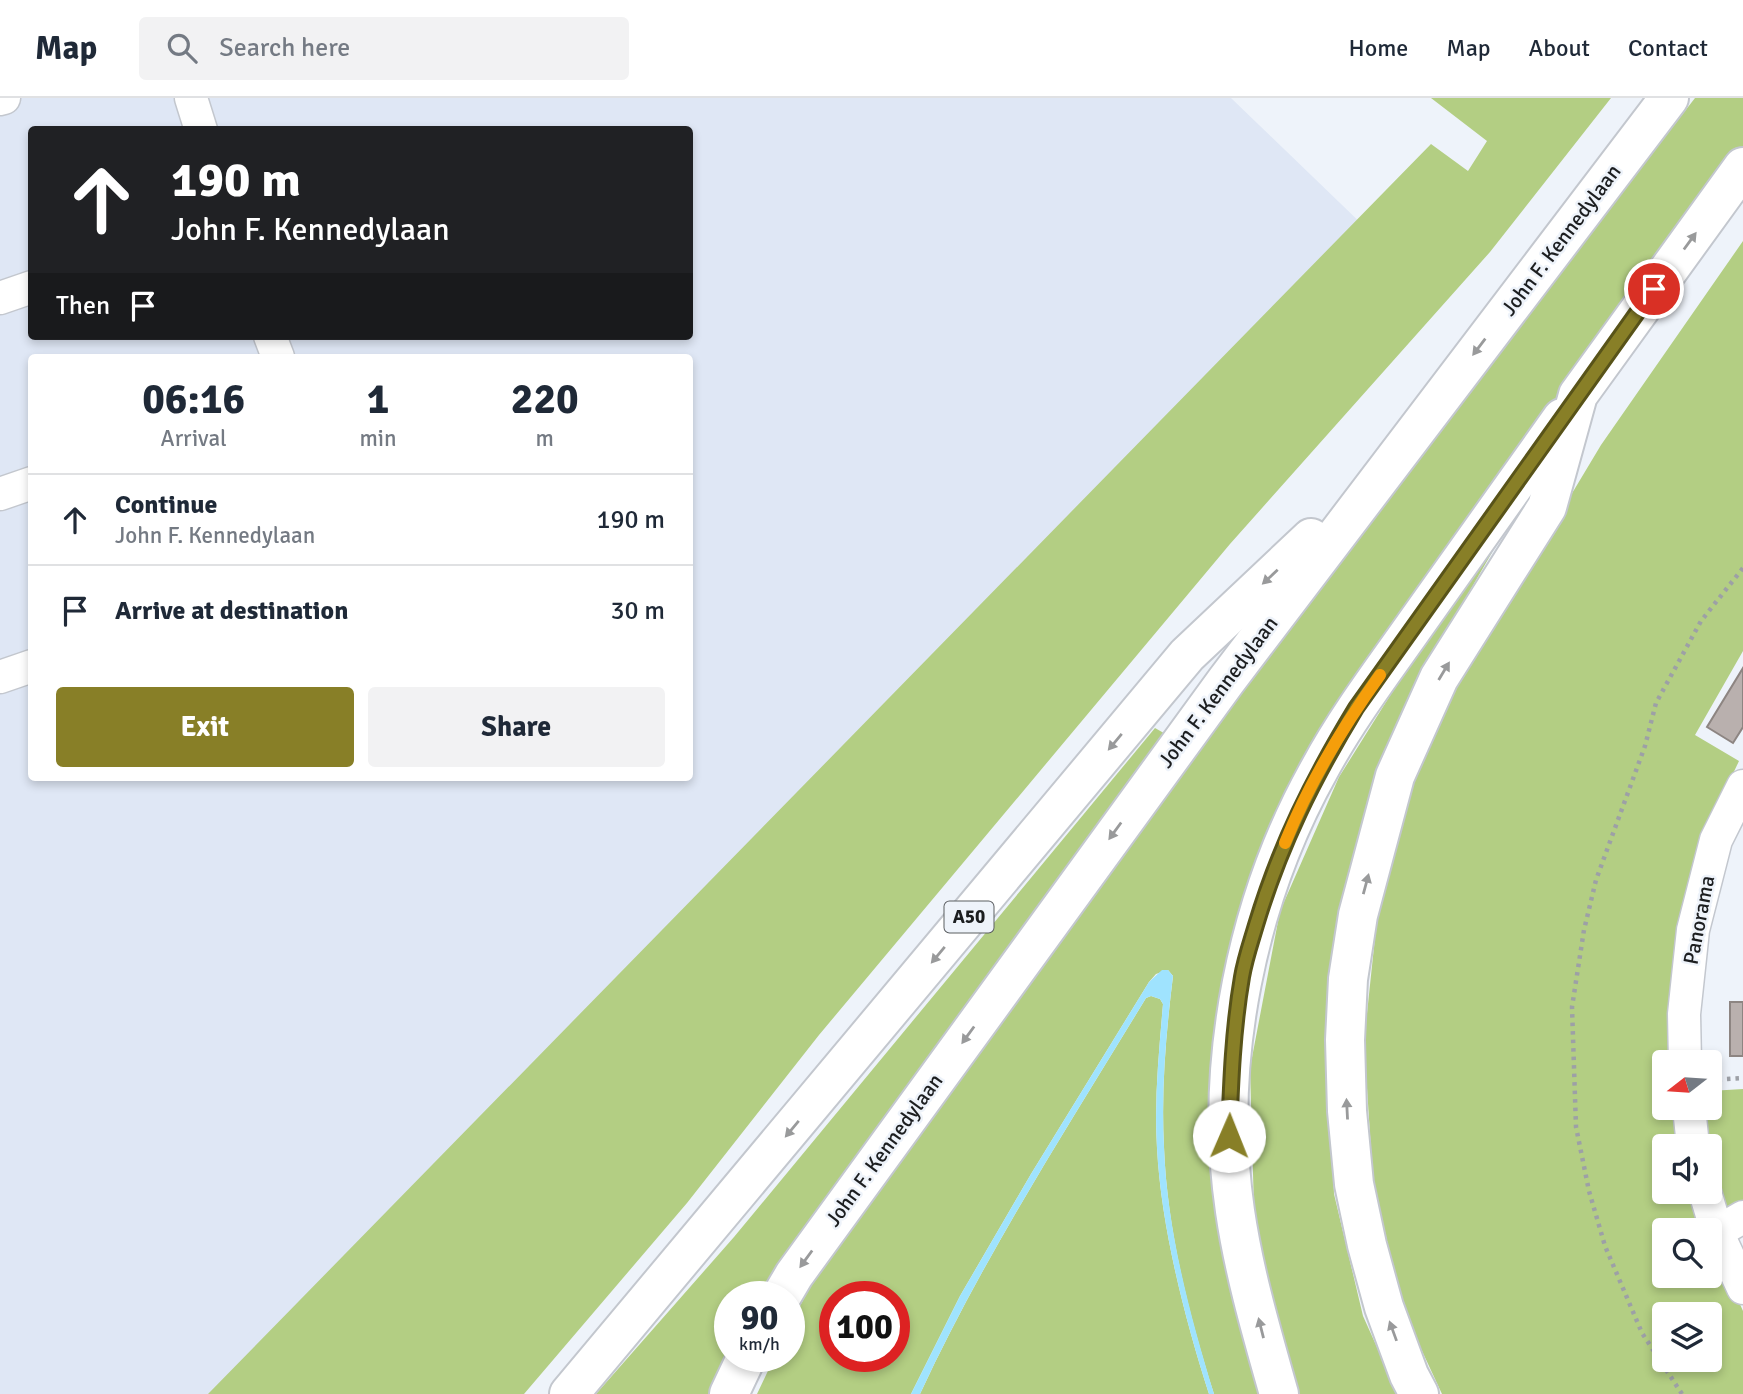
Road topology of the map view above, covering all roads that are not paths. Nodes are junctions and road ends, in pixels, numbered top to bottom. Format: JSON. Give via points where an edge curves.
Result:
{"nodes":[{"id":1,"x":191,"y":98,"type":"edge"},
{"id":2,"x":1669,"y":98,"type":"edge"},
{"id":3,"x":200,"y":126,"type":"edge"},
{"id":4,"x":1743,"y":167,"type":"edge"},
{"id":5,"x":28,"y":288,"type":"edge"},
{"id":6,"x":0,"y":298,"type":"edge"},
{"id":7,"x":1578,"y":395,"type":"junction"},
{"id":8,"x":1391,"y":463,"type":"junction"},
{"id":9,"x":28,"y":484,"type":"edge"},
{"id":10,"x":0,"y":494,"type":"edge"},
{"id":11,"x":28,"y":667,"type":"edge"},
{"id":12,"x":0,"y":677,"type":"edge"},
{"id":13,"x":1743,"y":786,"type":"edge"},
{"id":14,"x":1685,"y":1050,"type":"edge"},
{"id":15,"x":1714,"y":1204,"type":"edge"},
{"id":16,"x":1730,"y":1225,"type":"edge"},
{"id":17,"x":790,"y":1281,"type":"edge"},
{"id":18,"x":1743,"y":1288,"type":"edge"},
{"id":19,"x":739,"y":1372,"type":"edge"},
{"id":20,"x":569,"y":1394,"type":"edge"},
{"id":21,"x":729,"y":1394,"type":"edge"},
{"id":22,"x":1279,"y":1394,"type":"edge"},
{"id":23,"x":1419,"y":1394,"type":"edge"}],
"edges":[{"from":1,"to":3,"type":"street"},
{"from":2,"to":8,"type":"highway","name":"John F. Kennedylaan","one_way":true},
{"from":7,"to":4,"type":"highway","one_way":true},
{"from":5,"to":6,"type":"street"},
{"from":22,"to":7,"type":"highway","one_way":true,"via":[[1235,1210],[1229,1136],[1231,1066],[1242,974],[1266,893],[1319,769],[1356,708]]},
{"from":23,"to":7,"type":"highway","one_way":true,"via":[[1384,1307],[1354,1184],[1345,1040],[1356,928],[1395,776],[1439,678],[1547,507]]},
{"from":8,"to":17,"type":"highway","name":"John F. Kennedylaan","one_way":true,"via":[[1132,807]]},
{"from":8,"to":20,"type":"highway","number":"A50","one_way":true,"via":[[1187,655]]},
{"from":9,"to":10,"type":"street"},
{"from":11,"to":12,"type":"street"},
{"from":13,"to":14,"type":"street","name":"Panorama","via":[[1716,840],[1693,930]]},
{"from":15,"to":16,"type":"street"},
{"from":16,"to":18,"type":"street"},
{"from":19,"to":21,"type":"highway"}]}
